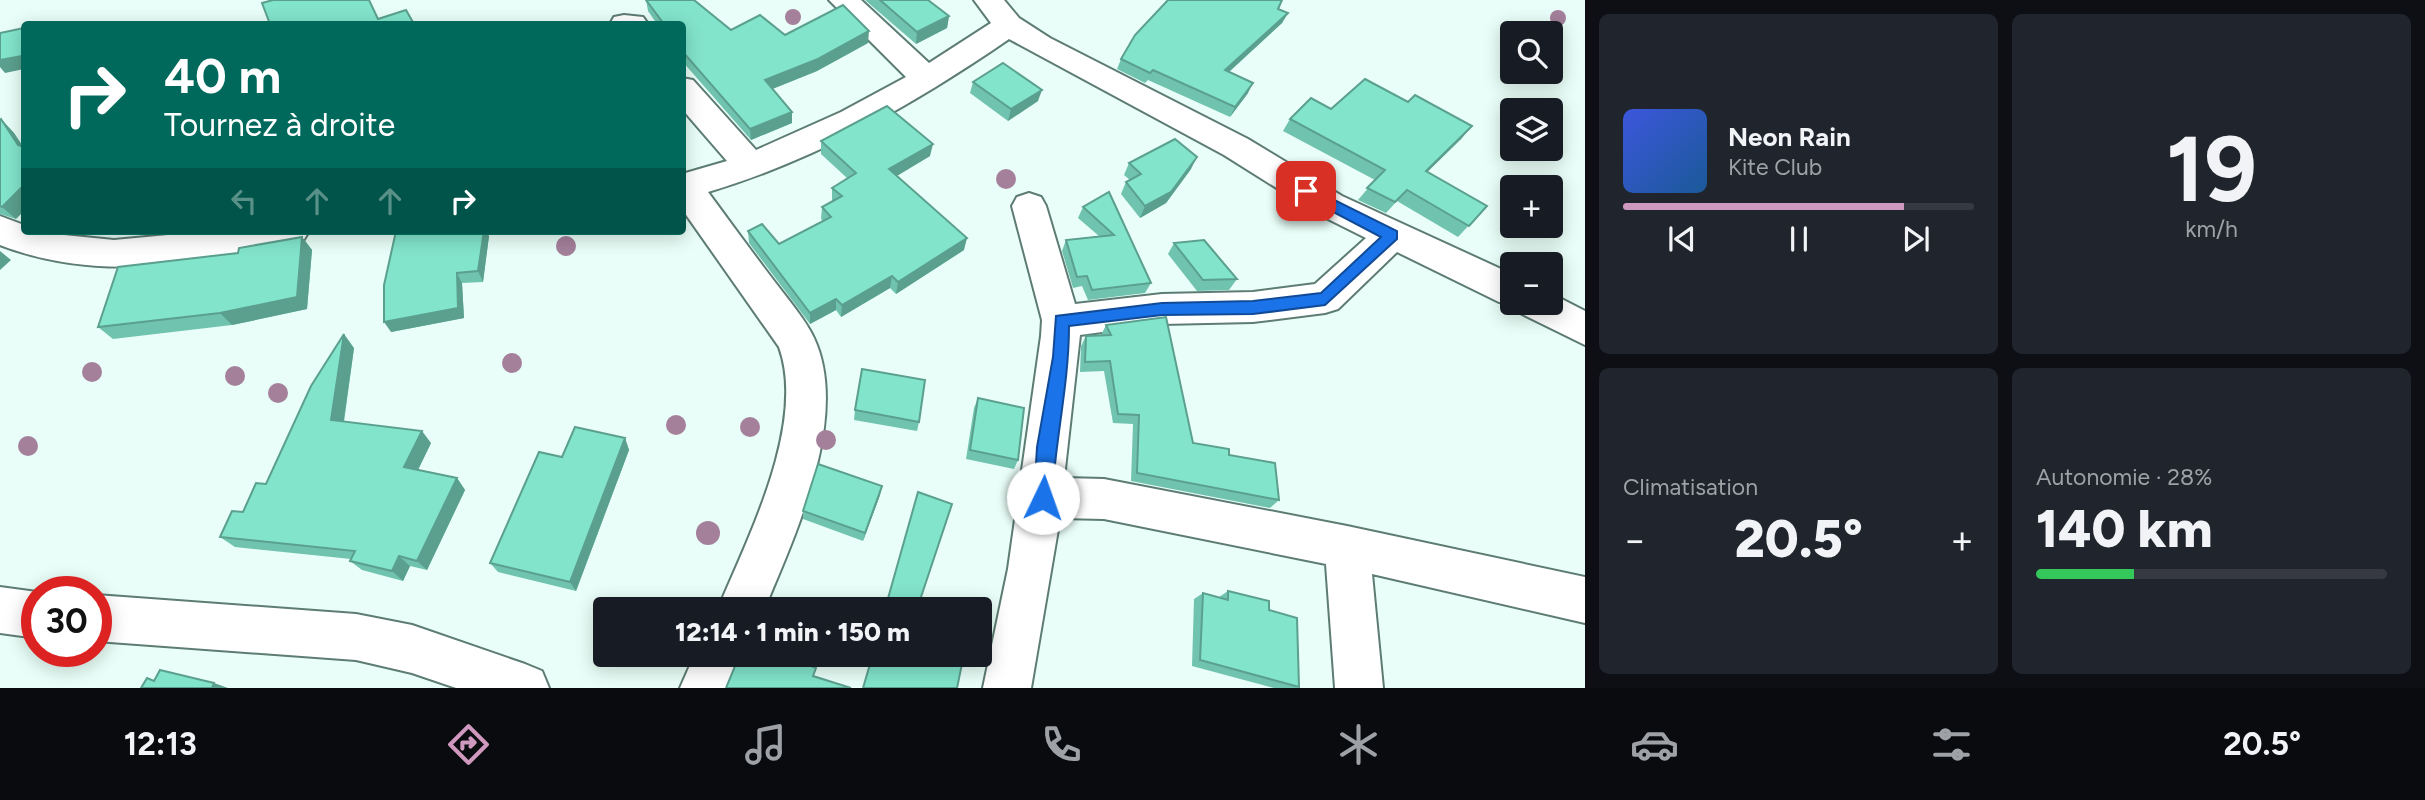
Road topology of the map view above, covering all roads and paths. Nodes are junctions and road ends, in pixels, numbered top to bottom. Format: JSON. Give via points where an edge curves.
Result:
{"nodes":[{"id":1,"x":843,"y":0,"type":"edge"},
{"id":2,"x":999,"y":13,"type":"edge"},
{"id":3,"x":926,"y":79,"type":"junction"},
{"id":4,"x":686,"y":93,"type":"edge"},
{"id":5,"x":750,"y":165,"type":"junction"},
{"id":6,"x":686,"y":186,"type":"edge"},
{"id":7,"x":686,"y":190,"type":"edge"},
{"id":8,"x":1029,"y":206,"type":"dead end"},
{"id":9,"x":0,"y":230,"type":"edge"},
{"id":10,"x":264,"y":235,"type":"edge"},
{"id":11,"x":1392,"y":235,"type":"junction"},
{"id":12,"x":1500,"y":285,"type":"edge"},
{"id":13,"x":1558,"y":315,"type":"edge"},
{"id":14,"x":1061,"y":320,"type":"junction"},
{"id":15,"x":1585,"y":329,"type":"edge"},
{"id":16,"x":1043,"y":498,"type":"junction"},
{"id":17,"x":1348,"y":547,"type":"junction"},
{"id":18,"x":747,"y":597,"type":"edge"},
{"id":19,"x":1585,"y":600,"type":"edge"},
{"id":20,"x":112,"y":619,"type":"edge"},
{"id":21,"x":714,"y":667,"type":"edge"},
{"id":22,"x":525,"y":688,"type":"edge"},
{"id":23,"x":704,"y":688,"type":"edge"},
{"id":24,"x":1007,"y":688,"type":"edge"},
{"id":25,"x":1359,"y":688,"type":"edge"}],
"edges":[{"from":1,"to":3,"type":"street"},
{"from":2,"to":3,"type":"street"},
{"from":2,"to":11,"type":"street","via":[[1102,80],[1236,147],[1330,205]]},
{"from":3,"to":5,"type":"street"},
{"from":4,"to":5,"type":"street"},
{"from":5,"to":6,"type":"street"},
{"from":7,"to":18,"type":"street","via":[[796,340],[806,369],[792,474]]},
{"from":8,"to":14,"type":"street"},
{"from":9,"to":10,"type":"street","via":[[57,249],[117,253]]},
{"from":11,"to":12,"type":"street"},
{"from":11,"to":14,"type":"street","via":[[1325,299]]},
{"from":13,"to":15,"type":"street"},
{"from":14,"to":16,"type":"street","via":[[1061,357]]},
{"from":16,"to":17,"type":"street","via":[[1104,499]]},
{"from":16,"to":24,"type":"street"},
{"from":17,"to":19,"type":"street"},
{"from":17,"to":25,"type":"street"},
{"from":20,"to":22,"type":"street","via":[[356,637],[412,649]]},
{"from":21,"to":23,"type":"street"}]}
